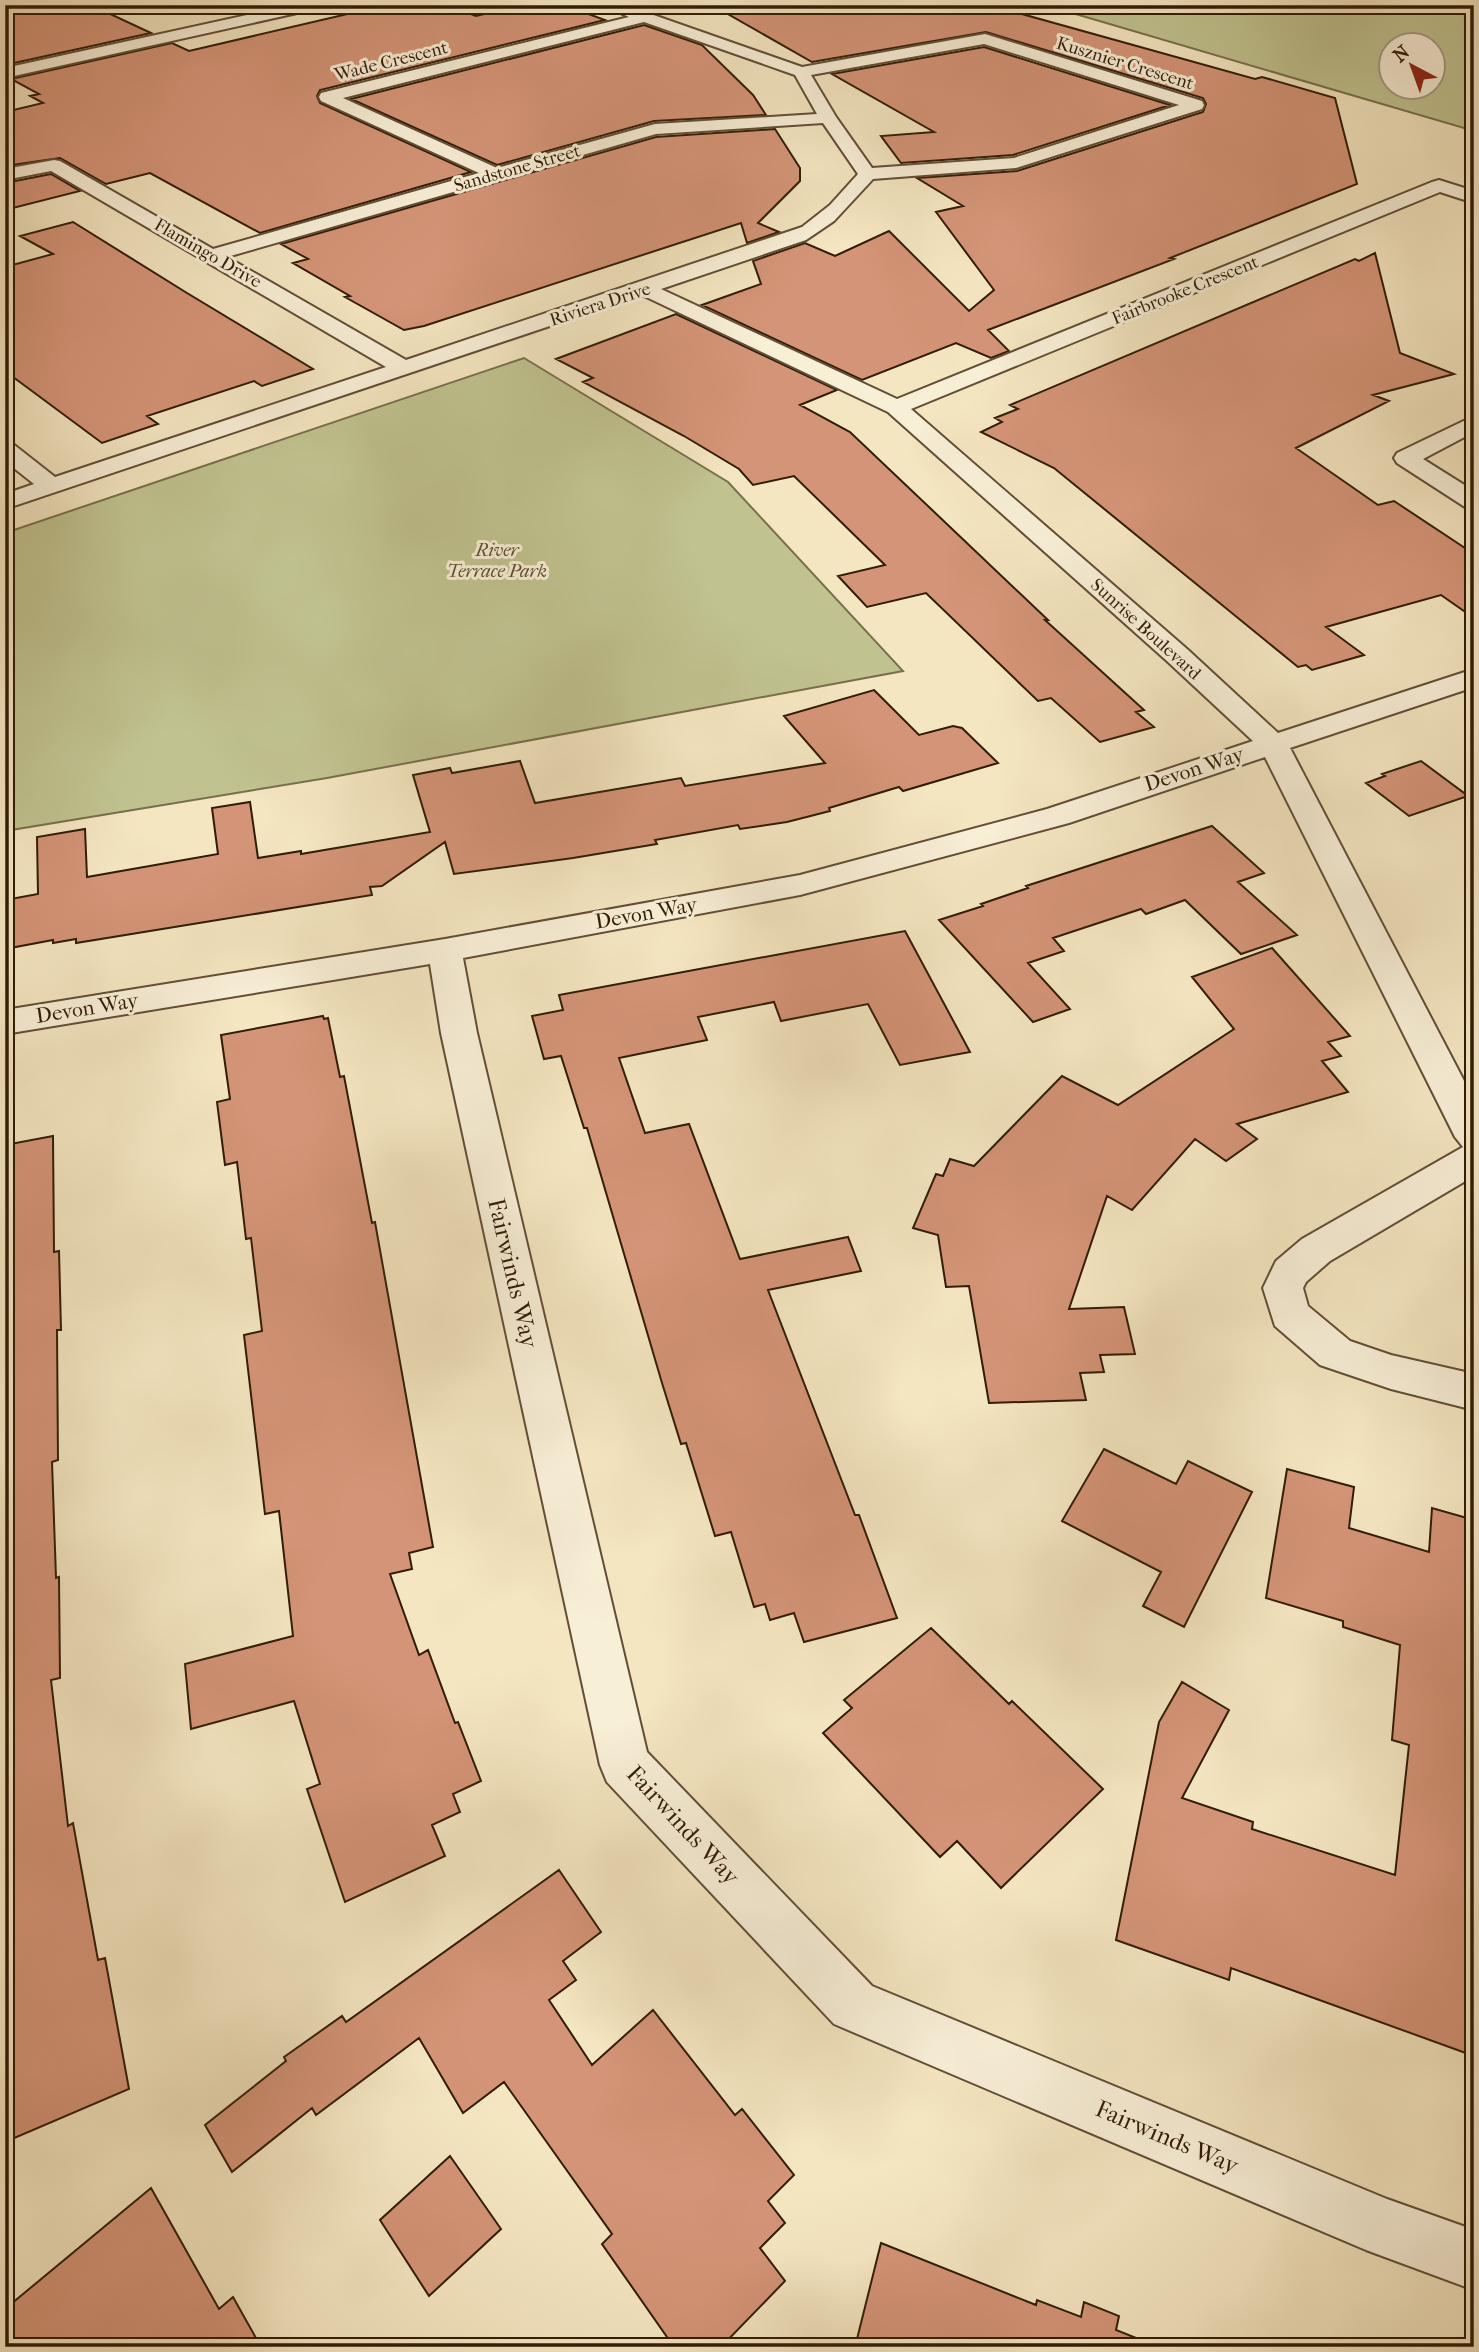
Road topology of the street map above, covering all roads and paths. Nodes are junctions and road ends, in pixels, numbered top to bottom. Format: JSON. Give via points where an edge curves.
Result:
{"nodes":[{"id":1,"x":315,"y":5,"type":"edge"},
{"id":2,"x":610,"y":5,"type":"edge"},
{"id":3,"x":285,"y":8,"type":"edge"},
{"id":4,"x":669,"y":11,"type":"dead end"},
{"id":5,"x":179,"y":17,"type":"dead end"},
{"id":6,"x":645,"y":17,"type":"junction"},
{"id":7,"x":204,"y":30,"type":"junction"},
{"id":8,"x":800,"y":72,"type":"junction"},
{"id":9,"x":5,"y":73,"type":"edge"},
{"id":10,"x":828,"y":118,"type":"junction"},
{"id":11,"x":867,"y":174,"type":"junction"},
{"id":12,"x":5,"y":175,"type":"edge"},
{"id":13,"x":496,"y":175,"type":"junction"},
{"id":14,"x":1474,"y":197,"type":"edge"},
{"id":15,"x":213,"y":255,"type":"junction"},
{"id":16,"x":645,"y":289,"type":"junction"},
{"id":17,"x":403,"y":368,"type":"junction"},
{"id":18,"x":896,"y":407,"type":"junction"},
{"id":19,"x":1474,"y":423,"type":"edge"},
{"id":20,"x":5,"y":449,"type":"edge"},
{"id":21,"x":52,"y":487,"type":"junction"},
{"id":22,"x":5,"y":502,"type":"edge"},
{"id":23,"x":1474,"y":502,"type":"edge"},
{"id":24,"x":1474,"y":677,"type":"edge"},
{"id":25,"x":1273,"y":744,"type":"junction"},
{"id":26,"x":445,"y":950,"type":"junction"},
{"id":27,"x":5,"y":1022,"type":"edge"},
{"id":28,"x":1474,"y":1137,"type":"edge"},
{"id":29,"x":1474,"y":1158,"type":"edge"},
{"id":30,"x":1474,"y":1392,"type":"edge"},
{"id":31,"x":1474,"y":2260,"type":"edge"}],
"edges":[{"from":1,"to":3,"type":"street"},
{"from":2,"to":6,"type":"street"},
{"from":3,"to":7,"type":"street"},
{"from":4,"to":6,"type":"street"},
{"from":5,"to":7,"type":"street"},
{"from":6,"to":8,"type":"street"},
{"from":6,"to":13,"type":"street","name":"Wade Crescent","via":[[327,97]]},
{"from":7,"to":9,"type":"street"},
{"from":8,"to":10,"type":"street"},
{"from":8,"to":11,"type":"street","name":"Kusznier Crescent","via":[[985,39],[1196,105],[1016,163]]},
{"from":10,"to":11,"type":"street"},
{"from":10,"to":13,"type":"street","name":"Sandstone Street","via":[[655,129]]},
{"from":11,"to":16,"type":"street","name":"Riviera Drive","via":[[808,232]]},
{"from":12,"to":15,"type":"street","name":"Flamingo Drive","via":[[54,165]]},
{"from":13,"to":15,"type":"street","name":"Sandstone Street"},
{"from":14,"to":18,"type":"street","name":"Fairbrooke Crescent","via":[[1439,186]]},
{"from":15,"to":17,"type":"street","name":"Flamingo Drive"},
{"from":16,"to":17,"type":"street","name":"Riviera Drive"},
{"from":16,"to":18,"type":"street","name":"Sunrise Boulevard"},
{"from":17,"to":21,"type":"street","name":"Riviera Drive"},
{"from":18,"to":25,"type":"street","name":"Sunrise Boulevard"},
{"from":19,"to":23,"type":"street","via":[[1406,458]]},
{"from":20,"to":21,"type":"street"},
{"from":21,"to":22,"type":"street","name":"Riviera Drive"},
{"from":24,"to":25,"type":"street"},
{"from":25,"to":26,"type":"street","name":"Devon Way","via":[[1058,816],[800,885]]},
{"from":25,"to":28,"type":"street","name":"Sunrise Boulevard"},
{"from":26,"to":27,"type":"street","name":"Devon Way"},
{"from":26,"to":31,"type":"street","name":"Fairwinds Way","via":[[458,1033],[625,1765],[853,2005],[1387,2229]]},
{"from":29,"to":30,"type":"street","via":[[1316,1250],[1290,1272],[1283,1288],[1290,1314],[1335,1353]]}]}
